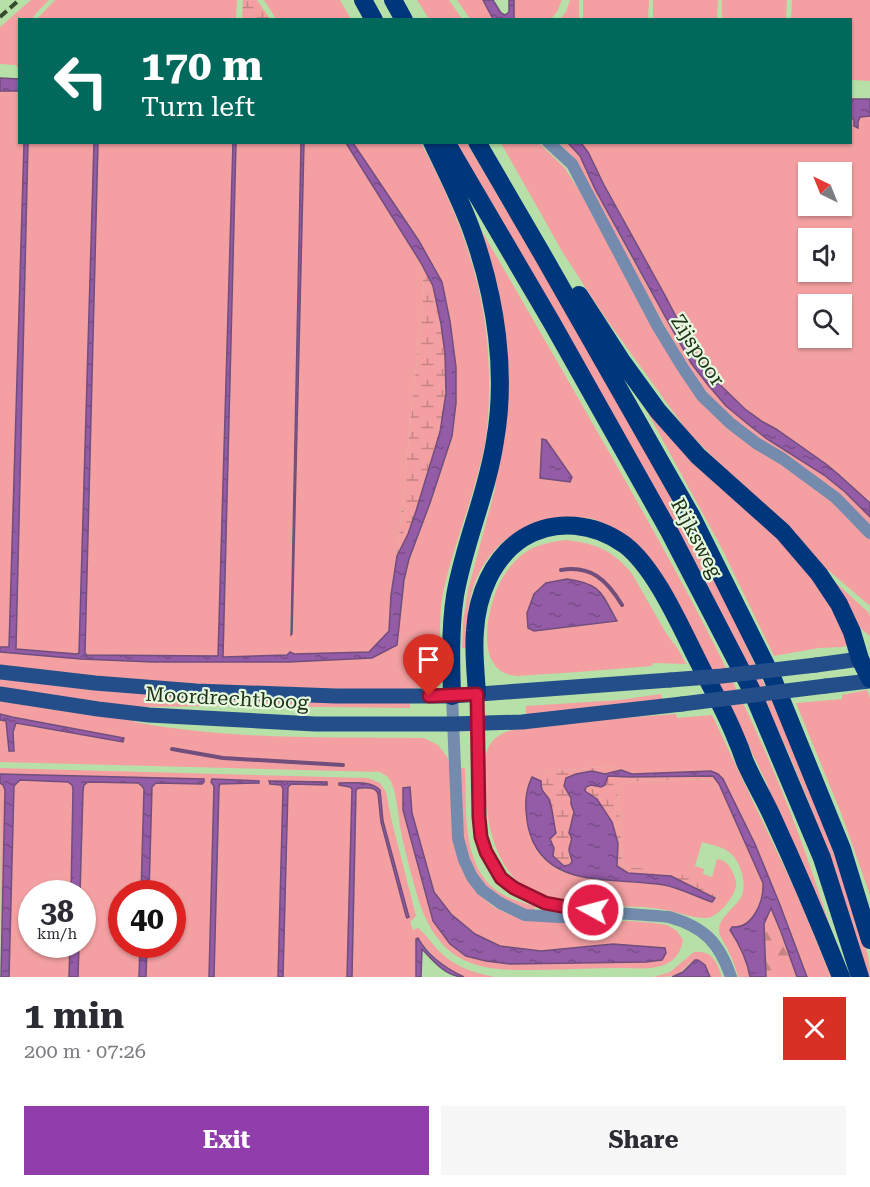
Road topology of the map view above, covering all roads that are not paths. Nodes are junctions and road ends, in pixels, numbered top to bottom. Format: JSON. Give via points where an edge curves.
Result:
{"nodes":[{"id":1,"x":363,"y":0,"type":"edge"},
{"id":2,"x":393,"y":0,"type":"edge"},
{"id":3,"x":373,"y":18,"type":"edge"},
{"id":4,"x":403,"y":18,"type":"edge"},
{"id":5,"x":433,"y":144,"type":"edge"},
{"id":6,"x":447,"y":144,"type":"edge"},
{"id":7,"x":478,"y":144,"type":"edge"},
{"id":8,"x":550,"y":144,"type":"edge"},
{"id":9,"x":542,"y":252,"type":"junction"},
{"id":10,"x":870,"y":533,"type":"edge"},
{"id":11,"x":860,"y":659,"type":"junction"},
{"id":12,"x":0,"y":672,"type":"edge"},
{"id":13,"x":870,"y":680,"type":"edge"},
{"id":14,"x":0,"y":694,"type":"edge"},
{"id":15,"x":477,"y":694,"type":"junction"},
{"id":16,"x":452,"y":696,"type":"junction"},
{"id":17,"x":453,"y":724,"type":"junction"},
{"id":18,"x":477,"y":724,"type":"junction"},
{"id":19,"x":655,"y":916,"type":"junction"},
{"id":20,"x":870,"y":940,"type":"edge"},
{"id":21,"x":731,"y":977,"type":"edge"},
{"id":22,"x":841,"y":977,"type":"edge"},
{"id":23,"x":861,"y":977,"type":"edge"}],
"edges":[{"from":1,"to":3,"type":"highway"},
{"from":2,"to":4,"type":"highway"},
{"from":5,"to":16,"type":"highway","via":[[461,203],[485,271],[500,368],[495,443],[455,596]]},
{"from":6,"to":23,"type":"highway","name":"Rijksweg","via":[[669,531],[751,689],[822,858]]},
{"from":7,"to":9,"type":"highway","name":"Rijksweg"},
{"from":8,"to":10,"type":"street","name":"Zijspoor","via":[[572,165],[658,327],[702,396],[756,443],[836,498]]},
{"from":9,"to":11,"type":"highway","via":[[561,266],[658,411],[698,456],[783,532],[819,574],[839,604]]},
{"from":9,"to":20,"type":"highway","name":"Rijksweg","via":[[692,517],[772,677],[842,849]]},
{"from":11,"to":13,"type":"highway"},
{"from":11,"to":15,"type":"main road","name":"Moordrechtboog","bridge":true,"via":[[722,676]]},
{"from":12,"to":16,"type":"main road","name":"Moordrechtboog","via":[[196,691]]},
{"from":13,"to":18,"type":"main road","name":"Moordrechtboog","bridge":true,"via":[[522,722]]},
{"from":14,"to":17,"type":"main road","name":"Moordrechtboog","via":[[149,715],[315,724]]},
{"from":15,"to":16,"type":"main road","name":"Moordrechtboog"},
{"from":15,"to":18,"type":"street"},
{"from":15,"to":22,"type":"highway","via":[[474,632],[478,607],[499,559],[531,533],[550,527],[586,527],[625,546],[646,567],[663,594],[735,735]]},
{"from":16,"to":17,"type":"street"},
{"from":17,"to":18,"type":"main road","name":"Moordrechtboog"},
{"from":17,"to":19,"type":"street","via":[[458,838],[472,878],[482,890],[525,915]]},
{"from":18,"to":19,"type":"street","via":[[481,837],[501,878],[545,903]]},
{"from":19,"to":21,"type":"street","via":[[684,921],[704,933],[718,948]]}]}
